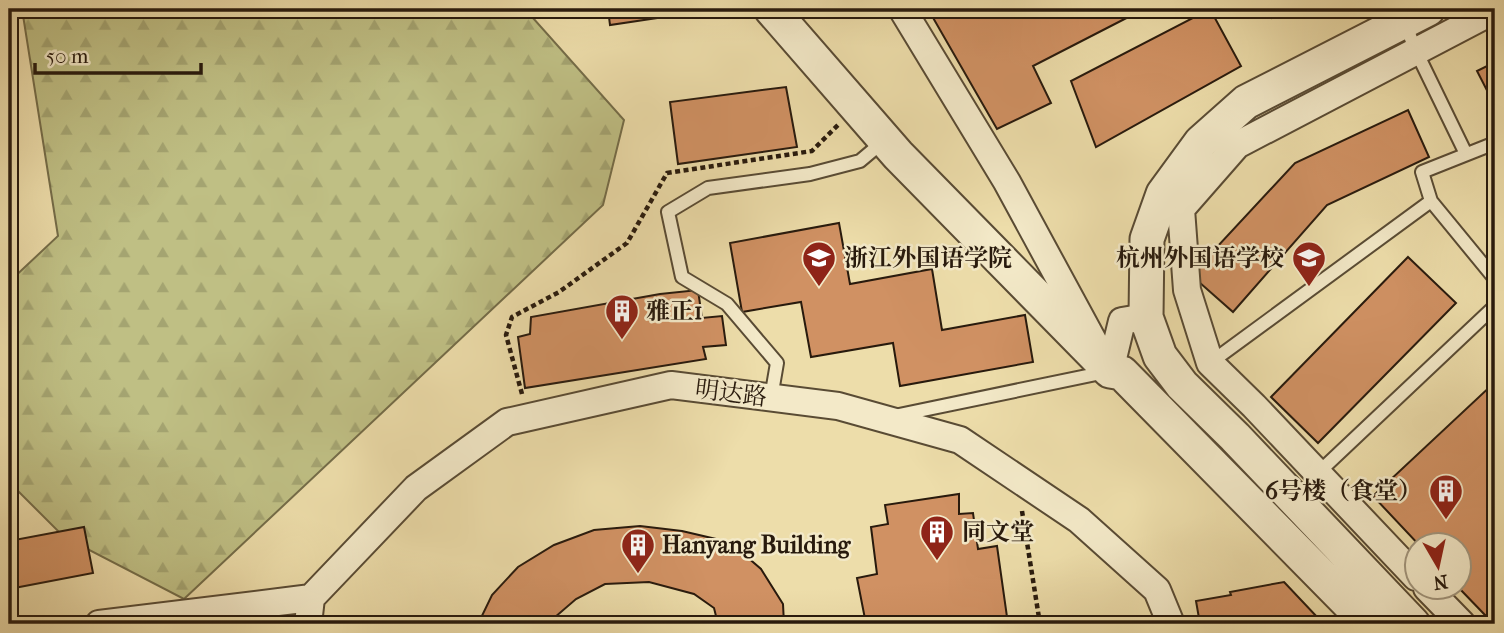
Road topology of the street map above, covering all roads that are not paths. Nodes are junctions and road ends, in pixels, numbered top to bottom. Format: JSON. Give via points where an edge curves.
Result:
{"nodes":[{"id":1,"x":771,"y":9,"type":"edge"},
{"id":2,"x":902,"y":9,"type":"edge"},
{"id":3,"x":1495,"y":10,"type":"edge"},
{"id":4,"x":1416,"y":27,"type":"edge"},
{"id":5,"x":885,"y":140,"type":"junction"},
{"id":6,"x":1495,"y":143,"type":"edge"},
{"id":7,"x":1466,"y":154,"type":"junction"},
{"id":8,"x":1431,"y":201,"type":"junction"},
{"id":9,"x":1495,"y":279,"type":"edge"},
{"id":10,"x":1495,"y":306,"type":"edge"},
{"id":11,"x":1146,"y":317,"type":"junction"},
{"id":12,"x":1210,"y":363,"type":"junction"},
{"id":13,"x":1110,"y":371,"type":"junction"},
{"id":14,"x":771,"y":398,"type":"junction"},
{"id":15,"x":883,"y":418,"type":"junction"},
{"id":16,"x":1318,"y":472,"type":"junction"},
{"id":17,"x":1402,"y":562,"type":"edge"},
{"id":18,"x":311,"y":598,"type":"junction"},
{"id":19,"x":1441,"y":602,"type":"edge"},
{"id":20,"x":99,"y":624,"type":"edge"},
{"id":21,"x":308,"y":624,"type":"edge"},
{"id":22,"x":1171,"y":624,"type":"edge"},
{"id":23,"x":1368,"y":624,"type":"edge"},
{"id":24,"x":1413,"y":624,"type":"edge"},
{"id":25,"x":1462,"y":624,"type":"edge"}],
"edges":[{"from":1,"to":5,"type":"street"},
{"from":2,"to":13,"type":"street","via":[[1007,182]]},
{"from":3,"to":4,"type":"street"},
{"from":4,"to":7,"type":"lane"},
{"from":4,"to":11,"type":"street","via":[[1246,102],[1201,142],[1163,194],[1147,239]]},
{"from":4,"to":12,"type":"street","via":[[1237,145],[1181,209],[1186,290]]},
{"from":5,"to":13,"type":"street"},
{"from":5,"to":14,"type":"lane","via":[[860,161],[810,174],[708,188],[668,212],[682,277],[727,304],[777,363]]},
{"from":6,"to":7,"type":"lane"},
{"from":7,"to":8,"type":"lane","via":[[1422,172]]},
{"from":8,"to":9,"type":"lane"},
{"from":8,"to":12,"type":"lane"},
{"from":10,"to":16,"type":"lane"},
{"from":11,"to":13,"type":"street","via":[[1122,321]]},
{"from":11,"to":24,"type":"street","via":[[1160,356],[1182,385]]},
{"from":12,"to":16,"type":"street"},
{"from":13,"to":15,"type":"lane"},
{"from":13,"to":23,"type":"street","via":[[1122,373]]},
{"from":14,"to":15,"type":"street","name":"明达路","via":[[838,406]]},
{"from":14,"to":18,"type":"street","name":"明达路","via":[[671,386],[507,422],[416,488]]},
{"from":15,"to":22,"type":"street","name":"明达路","via":[[960,440],[1079,520],[1157,590]]},
{"from":16,"to":17,"type":"street"},
{"from":18,"to":20,"type":"street"},
{"from":18,"to":21,"type":"street"},
{"from":19,"to":25,"type":"street"}]}
